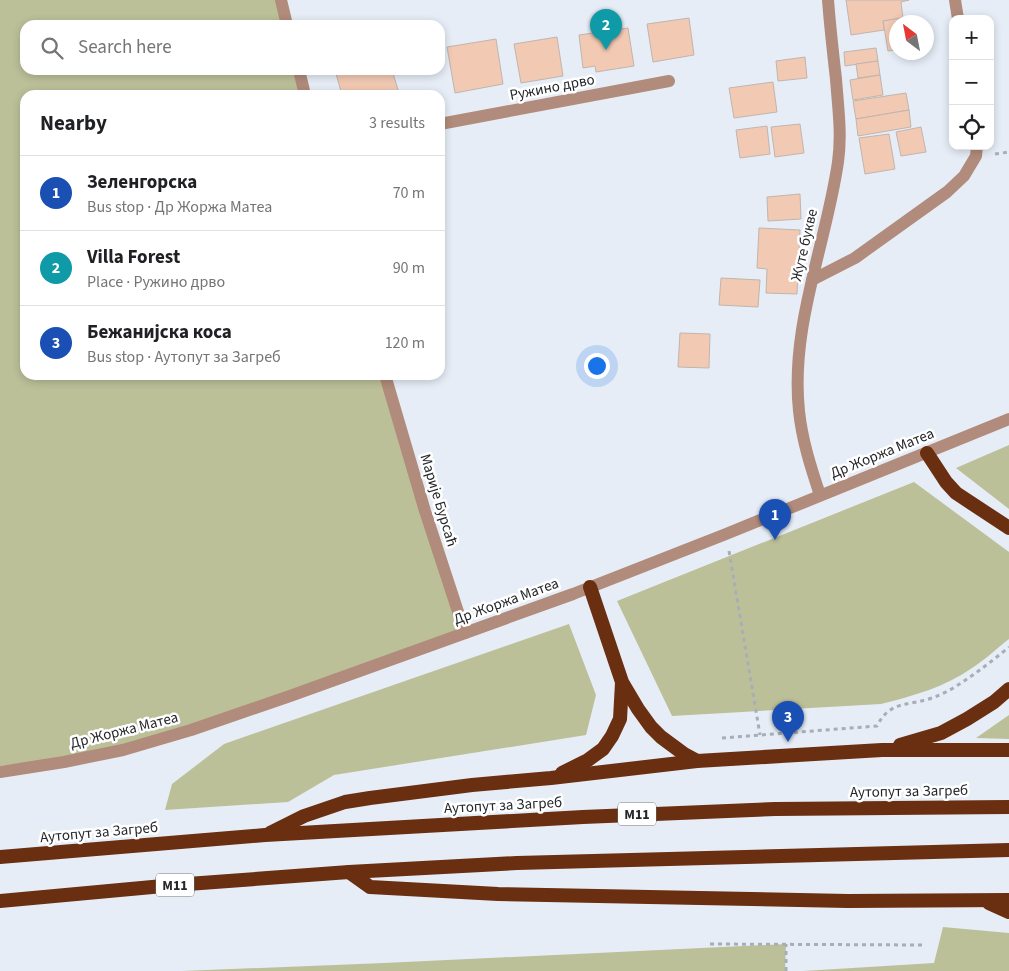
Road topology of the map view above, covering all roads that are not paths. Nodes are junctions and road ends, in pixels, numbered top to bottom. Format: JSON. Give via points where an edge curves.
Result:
{"nodes":[{"id":1,"x":280,"y":0,"type":"edge"},
{"id":2,"x":828,"y":0,"type":"edge"},
{"id":3,"x":955,"y":0,"type":"edge"},
{"id":4,"x":957,"y":15,"type":"edge"},
{"id":5,"x":286,"y":20,"type":"edge"},
{"id":6,"x":300,"y":75,"type":"edge"},
{"id":7,"x":669,"y":81,"type":"dead end"},
{"id":8,"x":304,"y":90,"type":"edge"},
{"id":9,"x":445,"y":123,"type":"edge"},
{"id":10,"x":977,"y":150,"type":"edge"},
{"id":11,"x":812,"y":280,"type":"junction"},
{"id":12,"x":386,"y":380,"type":"edge"},
{"id":13,"x":1009,"y":419,"type":"edge"},
{"id":14,"x":927,"y":453,"type":"junction"},
{"id":15,"x":820,"y":495,"type":"junction"},
{"id":16,"x":1009,"y":528,"type":"edge"},
{"id":17,"x":590,"y":587,"type":"junction"},
{"id":18,"x":465,"y":633,"type":"junction"},
{"id":19,"x":622,"y":682,"type":"junction"},
{"id":20,"x":1009,"y":689,"type":"edge"},
{"id":21,"x":882,"y":750,"type":"junction"},
{"id":22,"x":1009,"y":750,"type":"edge"},
{"id":23,"x":697,"y":761,"type":"junction"},
{"id":24,"x":0,"y":772,"type":"edge"},
{"id":25,"x":551,"y":778,"type":"junction"},
{"id":26,"x":1009,"y":806,"type":"edge"},
{"id":27,"x":265,"y":835,"type":"junction"},
{"id":28,"x":1009,"y":850,"type":"edge"},
{"id":29,"x":0,"y":857,"type":"edge"},
{"id":30,"x":349,"y":872,"type":"junction"},
{"id":31,"x":0,"y":900,"type":"edge"},
{"id":32,"x":1009,"y":900,"type":"edge"},
{"id":33,"x":986,"y":901,"type":"junction"},
{"id":34,"x":1009,"y":912,"type":"edge"}],
"edges":[{"from":1,"to":5,"type":"street"},
{"from":2,"to":11,"type":"street","name":"Жуте букве","via":[[840,121],[838,162]]},
{"from":3,"to":4,"type":"street"},
{"from":6,"to":8,"type":"street"},
{"from":7,"to":9,"type":"street","name":"Ружино дрво"},
{"from":10,"to":11,"type":"street","via":[[964,176],[947,192],[855,258]]},
{"from":11,"to":15,"type":"street","name":"Жуте букве","via":[[798,368],[798,393],[806,452]]},
{"from":12,"to":18,"type":"street","name":"Марије Бурсаћ"},
{"from":13,"to":14,"type":"street","name":"Др Жоржа Матеа"},
{"from":14,"to":15,"type":"street","name":"Др Жоржа Матеа"},
{"from":14,"to":16,"type":"highway","via":[[956,493]]},
{"from":15,"to":17,"type":"street","name":"Др Жоржа Матеа"},
{"from":17,"to":18,"type":"street","name":"Др Жоржа Матеа"},
{"from":17,"to":19,"type":"highway"},
{"from":18,"to":24,"type":"street","name":"Др Жоржа Матеа","via":[[191,730],[123,750]]},
{"from":19,"to":23,"type":"highway","via":[[651,728],[667,743]]},
{"from":19,"to":25,"type":"highway","via":[[620,719],[603,749]]},
{"from":20,"to":21,"type":"highway","via":[[994,702],[941,733]]},
{"from":21,"to":22,"type":"highway"},
{"from":21,"to":23,"type":"highway"},
{"from":23,"to":25,"type":"highway"},
{"from":25,"to":27,"type":"highway","via":[[345,802],[304,816]]},
{"from":26,"to":27,"type":"highway","name":"Аутопут за Загреб","number":"M11","via":[[745,810]]},
{"from":27,"to":29,"type":"highway","name":"Аутопут за Загреб","number":"M11"},
{"from":28,"to":30,"type":"highway","number":"M11","via":[[517,863]]},
{"from":30,"to":31,"type":"highway","number":"M11"},
{"from":30,"to":33,"type":"highway","via":[[370,887],[488,893]]},
{"from":32,"to":33,"type":"highway"},
{"from":33,"to":34,"type":"highway"}]}
